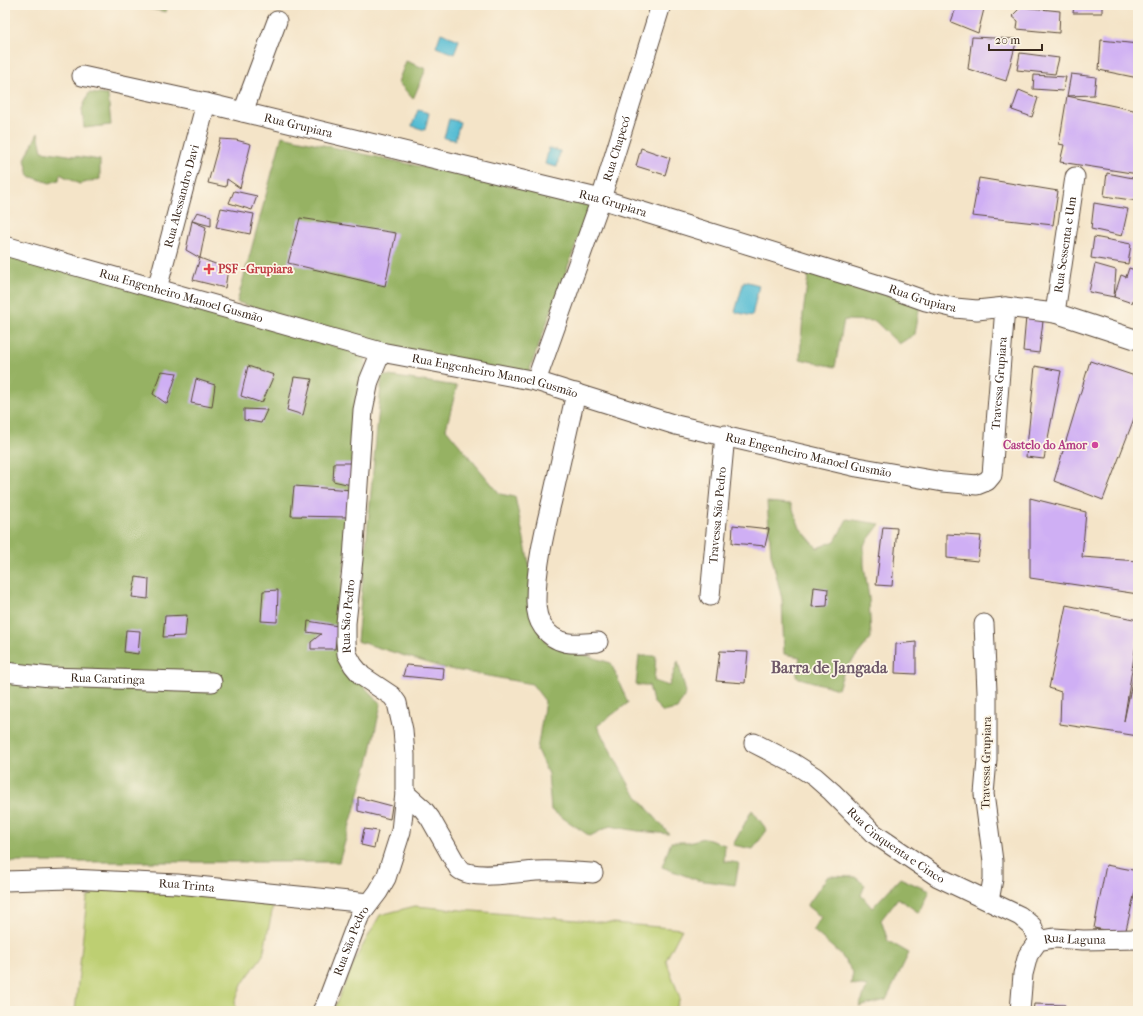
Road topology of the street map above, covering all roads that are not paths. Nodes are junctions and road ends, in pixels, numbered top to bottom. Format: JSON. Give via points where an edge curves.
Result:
{"nodes":[{"id":1,"x":661,"y":5,"type":"edge"},
{"id":2,"x":277,"y":21,"type":"dead end"},
{"id":3,"x":82,"y":76,"type":"dead end"},
{"id":4,"x":206,"y":103,"type":"junction"},
{"id":5,"x":243,"y":112,"type":"junction"},
{"id":6,"x":1075,"y":177,"type":"dead end"},
{"id":7,"x":602,"y":199,"type":"junction"},
{"id":8,"x":5,"y":246,"type":"edge"},
{"id":9,"x":157,"y":289,"type":"junction"},
{"id":10,"x":1005,"y":307,"type":"junction"},
{"id":11,"x":1055,"y":313,"type":"junction"},
{"id":12,"x":1138,"y":340,"type":"edge"},
{"id":13,"x":381,"y":352,"type":"junction"},
{"id":14,"x":536,"y":381,"type":"junction"},
{"id":15,"x":576,"y":393,"type":"junction"},
{"id":16,"x":725,"y":436,"type":"junction"},
{"id":17,"x":988,"y":481,"type":"joint"},
{"id":18,"x":710,"y":596,"type":"dead end"},
{"id":19,"x":984,"y":624,"type":"dead end"},
{"id":20,"x":598,"y":642,"type":"dead end"},
{"id":21,"x":5,"y":672,"type":"edge"},
{"id":22,"x":212,"y":682,"type":"dead end"},
{"id":23,"x":754,"y":743,"type":"dead end"},
{"id":24,"x":405,"y":793,"type":"junction"},
{"id":25,"x":593,"y":873,"type":"dead end"},
{"id":26,"x":5,"y":881,"type":"edge"},
{"id":27,"x":989,"y":901,"type":"junction"},
{"id":28,"x":369,"y":903,"type":"junction"},
{"id":29,"x":1138,"y":939,"type":"edge"},
{"id":30,"x":1038,"y":941,"type":"junction"},
{"id":31,"x":322,"y":1011,"type":"edge"},
{"id":32,"x":1020,"y":1011,"type":"edge"}],
"edges":[{"from":1,"to":7,"type":"street","name":"Rua Chapecó"},
{"from":2,"to":5,"type":"street"},
{"from":3,"to":4,"type":"street","name":"Rua Grupiara"},
{"from":4,"to":5,"type":"street","name":"Rua Grupiara"},
{"from":4,"to":9,"type":"street","name":"Rua Alessandro Davi"},
{"from":5,"to":7,"type":"street","name":"Rua Grupiara"},
{"from":6,"to":11,"type":"street","name":"Rua Sessenta e Um"},
{"from":7,"to":10,"type":"street","name":"Rua Grupiara","via":[[926,300],[956,308],[977,310]]},
{"from":7,"to":14,"type":"street","name":"Rua Chapecó"},
{"from":8,"to":9,"type":"street","name":"Rua Engenheiro Manoel Gusmão"},
{"from":9,"to":13,"type":"street","name":"Rua Engenheiro Manoel Gusmão"},
{"from":10,"to":11,"type":"street","name":"Rua Grupiara"},
{"from":10,"to":17,"type":"street","name":"Travessa Grupiara","via":[[992,475]]},
{"from":11,"to":12,"type":"street","name":"Rua Grupiara"},
{"from":13,"to":14,"type":"street","name":"Rua Engenheiro Manoel Gusmão"},
{"from":13,"to":24,"type":"street","name":"Rua São Pedro","via":[[369,381],[363,410],[346,642],[347,654],[362,676],[392,696],[397,703],[403,730]]},
{"from":14,"to":15,"type":"street","name":"Rua Engenheiro Manoel Gusmão"},
{"from":15,"to":16,"type":"street","name":"Rua Engenheiro Manoel Gusmão","via":[[676,425]]},
{"from":15,"to":20,"type":"street","via":[[543,536],[536,602],[542,627],[562,643]]},
{"from":16,"to":17,"type":"street","name":"Rua Engenheiro Manoel Gusmão","via":[[856,467],[911,477],[977,485]]},
{"from":16,"to":18,"type":"street","name":"Travessa São Pedro"},
{"from":19,"to":27,"type":"street","name":"Travessa Grupiara","via":[[987,760],[984,794],[993,861]]},
{"from":21,"to":22,"type":"street","name":"Rua Caratinga","via":[[50,677]]},
{"from":23,"to":27,"type":"street","name":"Rua Cinquenta e Cinco","via":[[815,777],[879,838],[938,877]]},
{"from":24,"to":25,"type":"street","via":[[430,818],[463,872],[500,875],[536,871]]},
{"from":24,"to":28,"type":"street","name":"Rua São Pedro","via":[[401,830],[386,878]]},
{"from":26,"to":28,"type":"street","name":"Rua Trinta","via":[[70,879],[177,884]]},
{"from":27,"to":30,"type":"street","name":"Rua Cinquenta e Cinco","via":[[1020,916],[1032,926]]},
{"from":28,"to":31,"type":"street","name":"Rua São Pedro","via":[[359,917]]},
{"from":29,"to":30,"type":"street","name":"Rua Laguna","via":[[1054,938]]},
{"from":30,"to":32,"type":"street","name":"Rua Laguna","via":[[1028,955],[1023,974]]}]}
